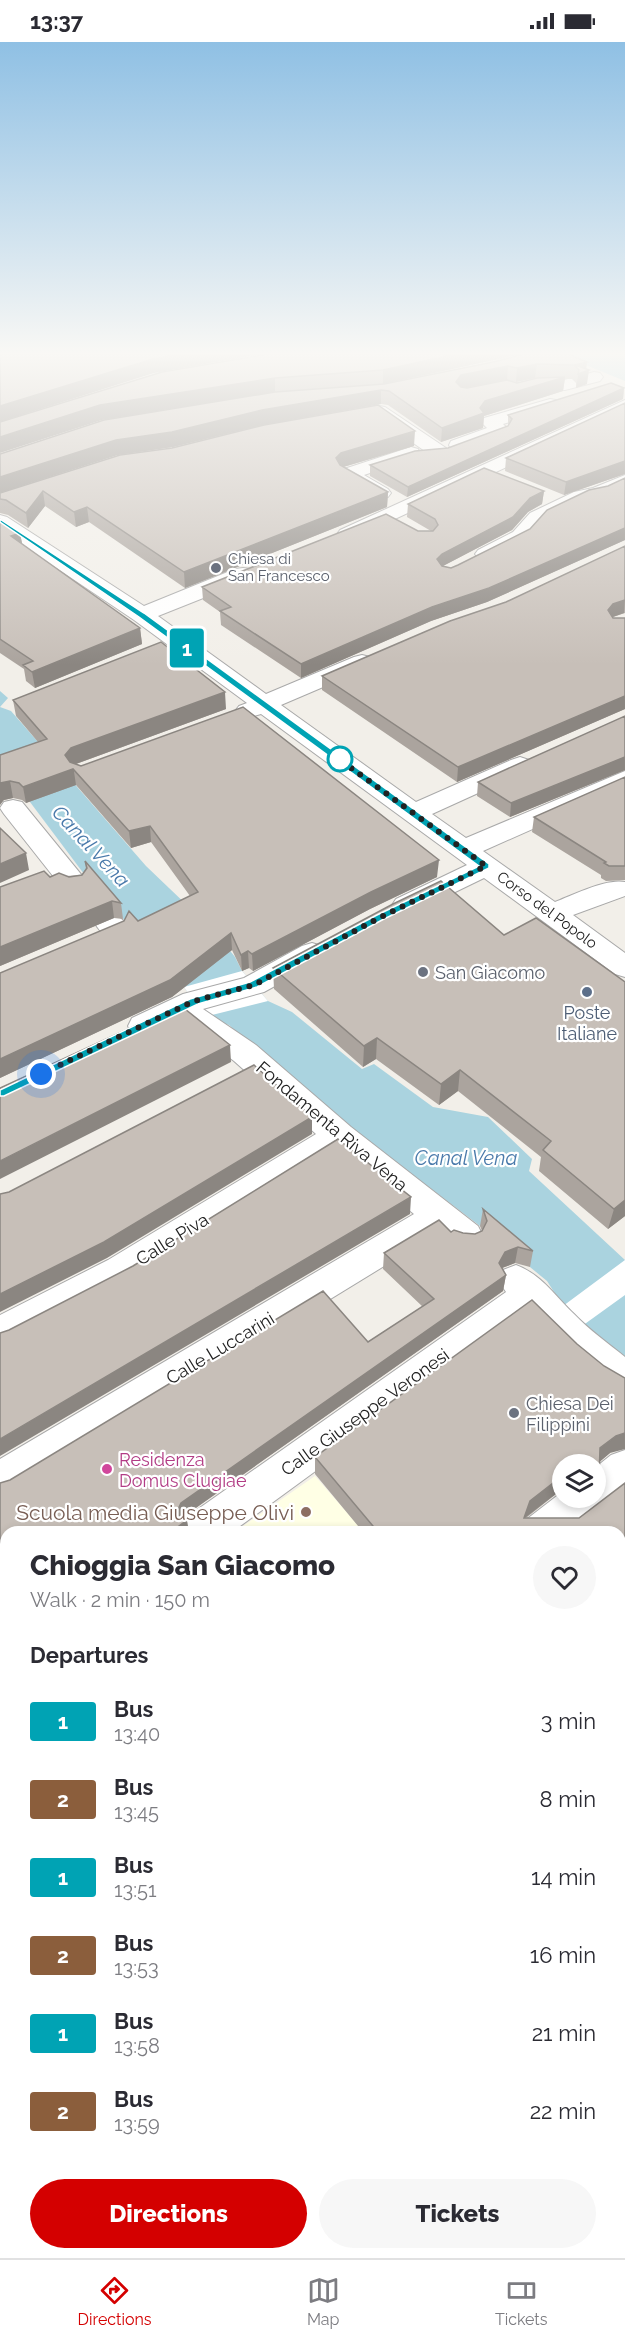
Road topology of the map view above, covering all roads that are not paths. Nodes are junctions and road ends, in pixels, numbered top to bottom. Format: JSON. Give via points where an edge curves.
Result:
{"nodes":[{"id":1,"x":399,"y":457,"type":"edge"},
{"id":2,"x":508,"y":457,"type":"edge"},
{"id":3,"x":483,"y":472,"type":"junction"},
{"id":4,"x":505,"y":480,"type":"edge"},
{"id":5,"x":625,"y":481,"type":"edge"},
{"id":6,"x":537,"y":492,"type":"edge"},
{"id":7,"x":565,"y":504,"type":"junction"},
{"id":8,"x":406,"y":517,"type":"junction"},
{"id":9,"x":0,"y":521,"type":"edge"},
{"id":10,"x":24,"y":535,"type":"junction"},
{"id":11,"x":0,"y":542,"type":"edge"},
{"id":12,"x":323,"y":542,"type":"edge"},
{"id":13,"x":469,"y":562,"type":"edge"},
{"id":14,"x":262,"y":566,"type":"edge"},
{"id":15,"x":141,"y":615,"type":"junction"},
{"id":16,"x":376,"y":656,"type":"edge"},
{"id":17,"x":265,"y":704,"type":"junction"},
{"id":18,"x":222,"y":720,"type":"edge"},
{"id":19,"x":541,"y":755,"type":"edge"},
{"id":20,"x":625,"y":779,"type":"edge"},
{"id":21,"x":10,"y":813,"type":"edge"},
{"id":22,"x":412,"y":813,"type":"junction"},
{"id":23,"x":464,"y":849,"type":"junction"},
{"id":24,"x":486,"y":866,"type":"junction"},
{"id":25,"x":58,"y":878,"type":"edge"},
{"id":26,"x":617,"y":888,"type":"dead end"},
{"id":27,"x":552,"y":913,"type":"junction"},
{"id":28,"x":381,"y":917,"type":"edge"},
{"id":29,"x":332,"y":943,"type":"edge"},
{"id":30,"x":625,"y":967,"type":"edge"},
{"id":31,"x":195,"y":1010,"type":"junction"},
{"id":32,"x":113,"y":1040,"type":"edge"},
{"id":33,"x":258,"y":1064,"type":"junction"},
{"id":34,"x":227,"y":1080,"type":"edge"},
{"id":35,"x":339,"y":1136,"type":"junction"},
{"id":36,"x":453,"y":1225,"type":"joint"},
{"id":37,"x":0,"y":1334,"type":"edge"},
{"id":38,"x":625,"y":1380,"type":"edge"},
{"id":39,"x":625,"y":1468,"type":"edge"},
{"id":40,"x":0,"y":1480,"type":"edge"},
{"id":41,"x":606,"y":1483,"type":"edge"},
{"id":42,"x":573,"y":1508,"type":"edge"},
{"id":43,"x":206,"y":1526,"type":"edge"},
{"id":44,"x":549,"y":1526,"type":"edge"}],
"edges":[{"from":1,"to":8,"type":"street","via":[[348,474]]},
{"from":2,"to":3,"type":"street"},
{"from":3,"to":4,"type":"street"},
{"from":3,"to":8,"type":"street"},
{"from":5,"to":7,"type":"street"},
{"from":6,"to":7,"type":"street"},
{"from":7,"to":13,"type":"street","via":[[537,517],[520,536]]},
{"from":8,"to":12,"type":"street","via":[[386,517]]},
{"from":9,"to":10,"type":"street","name":"Corso del Popolo"},
{"from":10,"to":11,"type":"street"},
{"from":10,"to":15,"type":"street","name":"Corso del Popolo"},
{"from":14,"to":15,"type":"street"},
{"from":15,"to":17,"type":"street","name":"Corso del Popolo","via":[[166,645]]},
{"from":16,"to":17,"type":"street"},
{"from":17,"to":18,"type":"street"},
{"from":17,"to":22,"type":"street","name":"Corso del Popolo"},
{"from":19,"to":22,"type":"street"},
{"from":20,"to":23,"type":"street"},
{"from":21,"to":25,"type":"street"},
{"from":22,"to":23,"type":"street","name":"Corso del Popolo"},
{"from":23,"to":24,"type":"street","name":"Corso del Popolo"},
{"from":24,"to":27,"type":"street","name":"Corso del Popolo"},
{"from":24,"to":28,"type":"street"},
{"from":26,"to":27,"type":"street"},
{"from":27,"to":30,"type":"street","name":"Corso del Popolo"},
{"from":29,"to":31,"type":"street","via":[[254,985]]},
{"from":31,"to":32,"type":"street"},
{"from":31,"to":33,"type":"street","name":"Fondamenta Riva Vena"},
{"from":33,"to":34,"type":"street"},
{"from":33,"to":35,"type":"street","name":"Fondamenta Riva Vena"},
{"from":35,"to":36,"type":"street","name":"Fondamenta Riva Vena"},
{"from":35,"to":37,"type":"street","name":"Calle Piva","via":[[121,1270]]},
{"from":36,"to":40,"type":"street","name":"Calle Luccarini"},
{"from":38,"to":43,"type":"street","name":"Calle Giuseppe Veronesi","via":[[523,1286]]},
{"from":39,"to":41,"type":"street"},
{"from":42,"to":44,"type":"street"}]}
